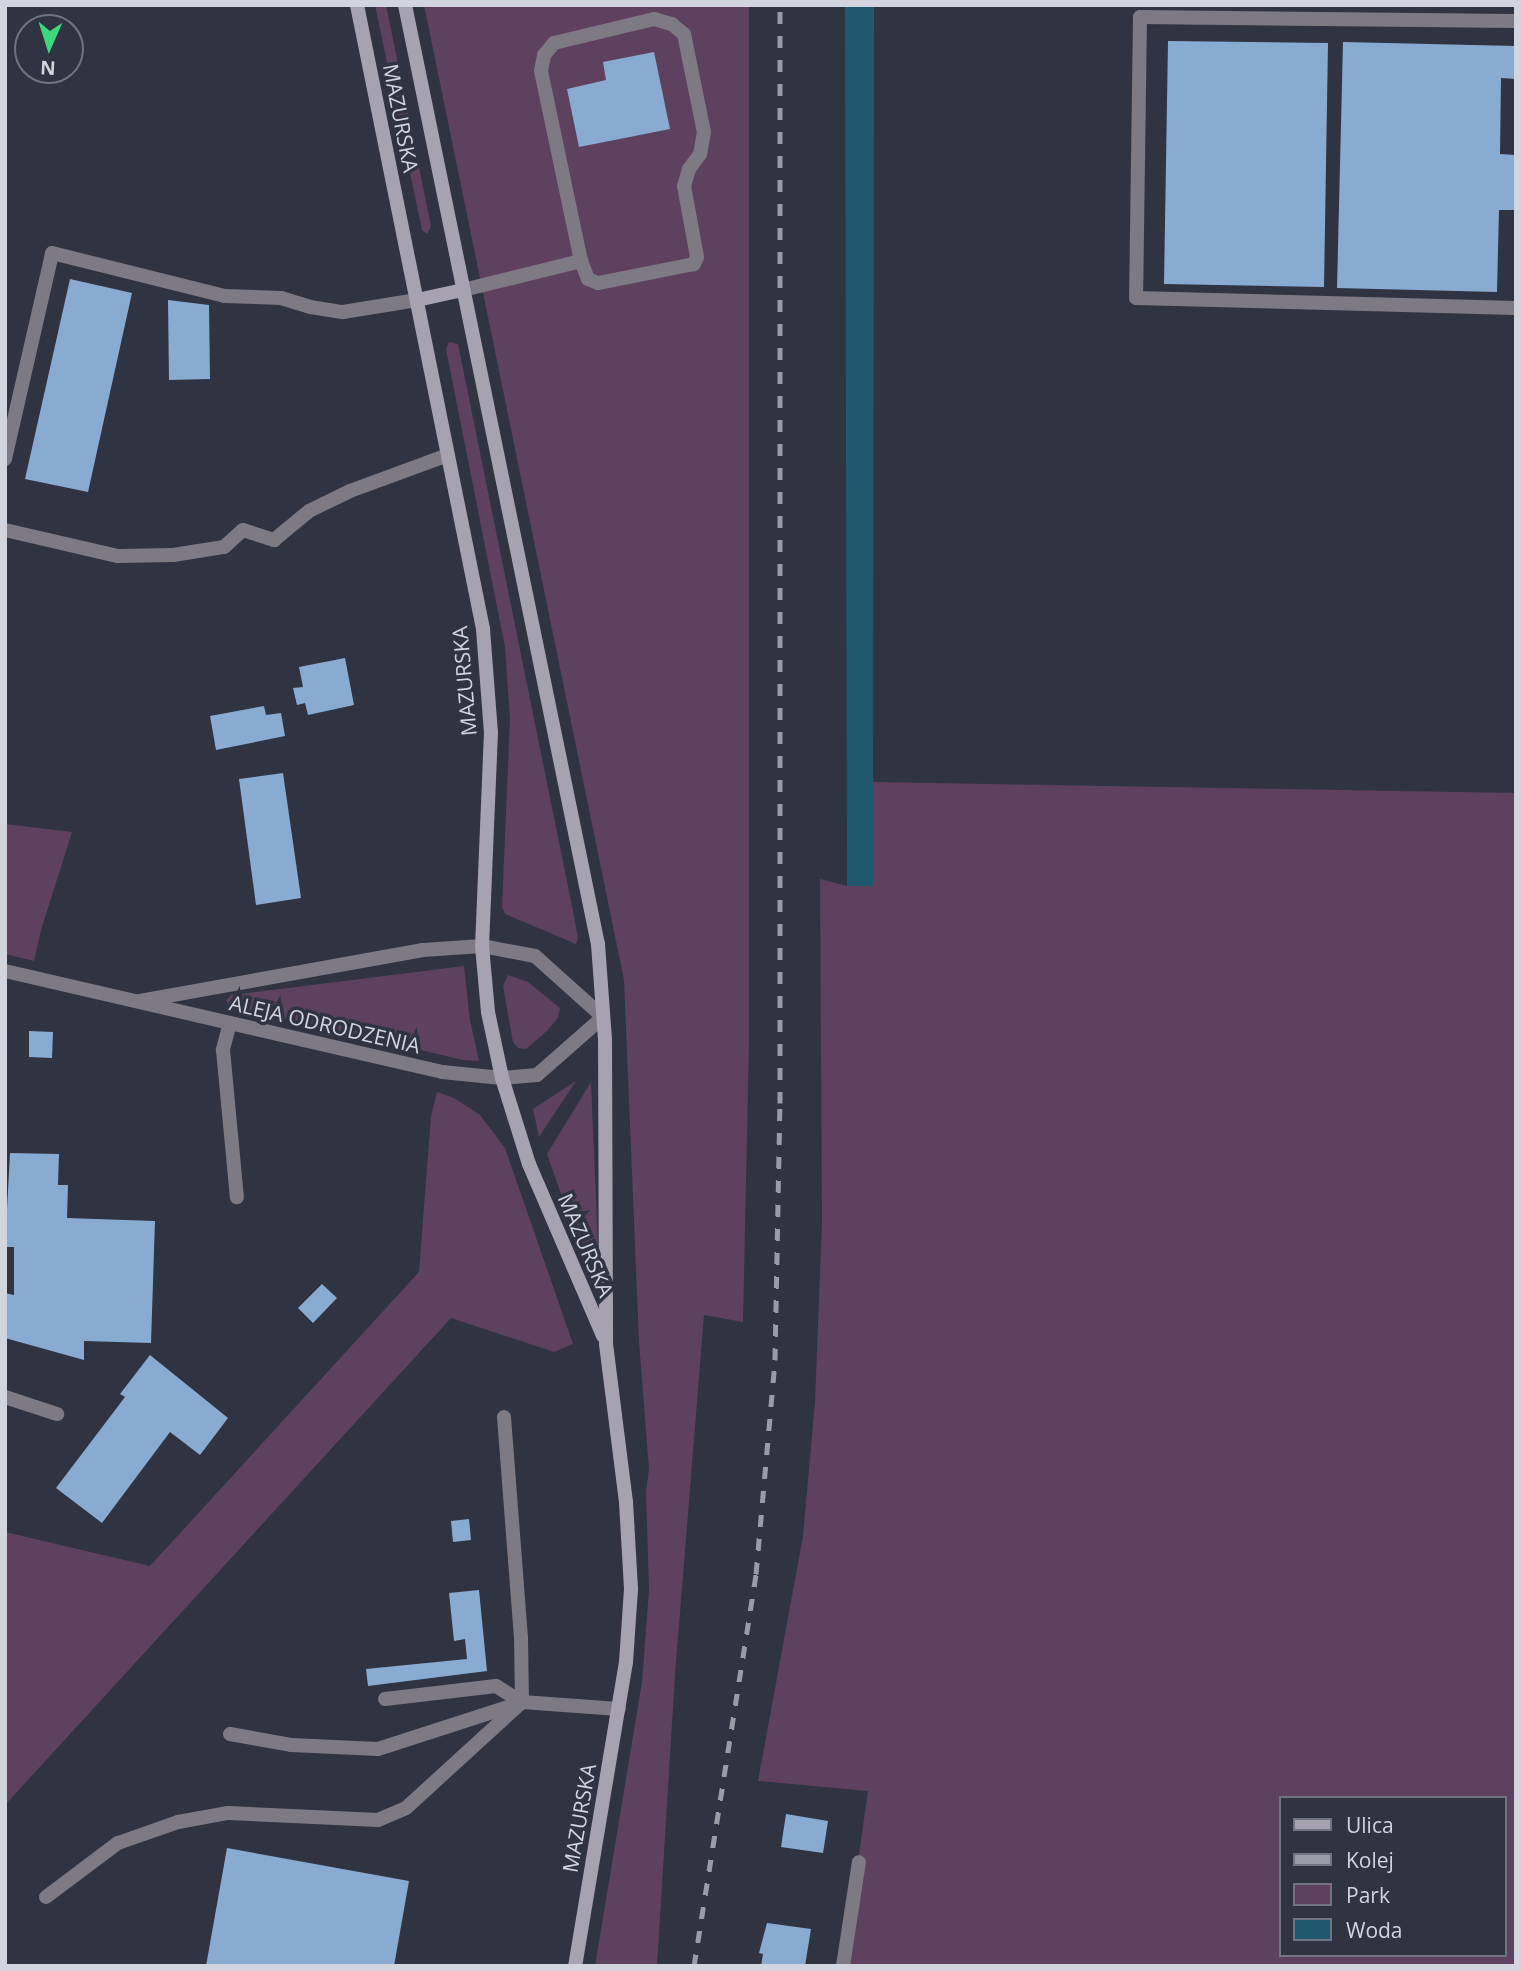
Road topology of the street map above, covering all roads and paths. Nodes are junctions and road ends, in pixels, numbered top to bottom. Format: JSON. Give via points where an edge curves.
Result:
{"nodes":[{"id":1,"x":357,"y":5,"type":"edge"},
{"id":2,"x":405,"y":5,"type":"edge"},
{"id":3,"x":1516,"y":21,"type":"edge"},
{"id":4,"x":581,"y":261,"type":"junction"},
{"id":5,"x":463,"y":290,"type":"junction"},
{"id":6,"x":417,"y":300,"type":"junction"},
{"id":7,"x":1516,"y":308,"type":"edge"},
{"id":8,"x":448,"y":455,"type":"junction"},
{"id":9,"x":5,"y":459,"type":"edge"},
{"id":10,"x":5,"y":530,"type":"edge"},
{"id":11,"x":482,"y":946,"type":"junction"},
{"id":12,"x":6,"y":975,"type":"edge"},
{"id":13,"x":139,"y":1001,"type":"junction"},
{"id":14,"x":603,"y":1017,"type":"junction"},
{"id":15,"x":230,"y":1024,"type":"junction"},
{"id":16,"x":502,"y":1078,"type":"junction"},
{"id":17,"x":237,"y":1197,"type":"dead end"},
{"id":18,"x":607,"y":1343,"type":"junction"},
{"id":19,"x":5,"y":1397,"type":"edge"},
{"id":20,"x":57,"y":1414,"type":"dead end"},
{"id":21,"x":504,"y":1417,"type":"dead end"},
{"id":22,"x":385,"y":1699,"type":"dead end"},
{"id":23,"x":522,"y":1702,"type":"junction"},
{"id":24,"x":619,"y":1709,"type":"junction"},
{"id":25,"x":230,"y":1734,"type":"dead end"},
{"id":26,"x":859,"y":1862,"type":"dead end"},
{"id":27,"x":46,"y":1897,"type":"dead end"},
{"id":28,"x":575,"y":1966,"type":"edge"},
{"id":29,"x":843,"y":1966,"type":"edge"}],
"edges":[{"from":1,"to":6,"type":"main road","name":"MAZURSKA"},
{"from":2,"to":5,"type":"main road","name":"MAZURSKA"},
{"from":3,"to":7,"type":"street","via":[[1140,17],[1136,298]]},
{"from":4,"to":4,"type":"street","via":[[541,71],[544,55],[554,43],[654,19],[672,24],[684,34],[704,132],[700,154],[684,186],[697,257],[694,264],[607,283],[588,279]]},
{"from":4,"to":5,"type":"street"},
{"from":5,"to":6,"type":"main road"},
{"from":5,"to":14,"type":"main road","name":"MAZURSKA","via":[[598,944]]},
{"from":6,"to":8,"type":"main road","name":"MAZURSKA"},
{"from":6,"to":9,"type":"street","via":[[343,312],[281,298],[224,296],[52,253]]},
{"from":8,"to":10,"type":"street","via":[[350,491],[320,506],[274,540],[243,530],[224,547],[173,555],[118,556]]},
{"from":8,"to":11,"type":"main road","name":"MAZURSKA","via":[[489,681]]},
{"from":11,"to":13,"type":"street","name":"ALEJA ODRODZENIA","via":[[422,950]]},
{"from":11,"to":14,"type":"street","name":"ALEJA ODRODZENIA","via":[[535,956]]},
{"from":11,"to":16,"type":"main road","name":"MAZURSKA","via":[[488,1012]]},
{"from":12,"to":13,"type":"street","name":"ALEJA ODRODZENIA"},
{"from":13,"to":15,"type":"street","name":"ALEJA ODRODZENIA"},
{"from":14,"to":16,"type":"street","name":"ALEJA ODRODZENIA","via":[[537,1075]]},
{"from":14,"to":18,"type":"main road","name":"MAZURSKA"},
{"from":15,"to":16,"type":"street","name":"ALEJA ODRODZENIA","via":[[442,1072]]},
{"from":15,"to":17,"type":"street","via":[[223,1050]]},
{"from":16,"to":18,"type":"main road","name":"MAZURSKA","via":[[528,1164]]},
{"from":18,"to":24,"type":"main road","name":"MAZURSKA","via":[[631,1588]]},
{"from":19,"to":20,"type":"street"},
{"from":21,"to":23,"type":"street"},
{"from":22,"to":23,"type":"street","via":[[496,1686]]},
{"from":23,"to":24,"type":"street"},
{"from":23,"to":25,"type":"street","via":[[378,1749],[291,1745]]},
{"from":23,"to":27,"type":"street","via":[[406,1808],[378,1820],[228,1814],[178,1822],[118,1843]]},
{"from":24,"to":28,"type":"main road","name":"MAZURSKA"},
{"from":26,"to":29,"type":"street"}]}
